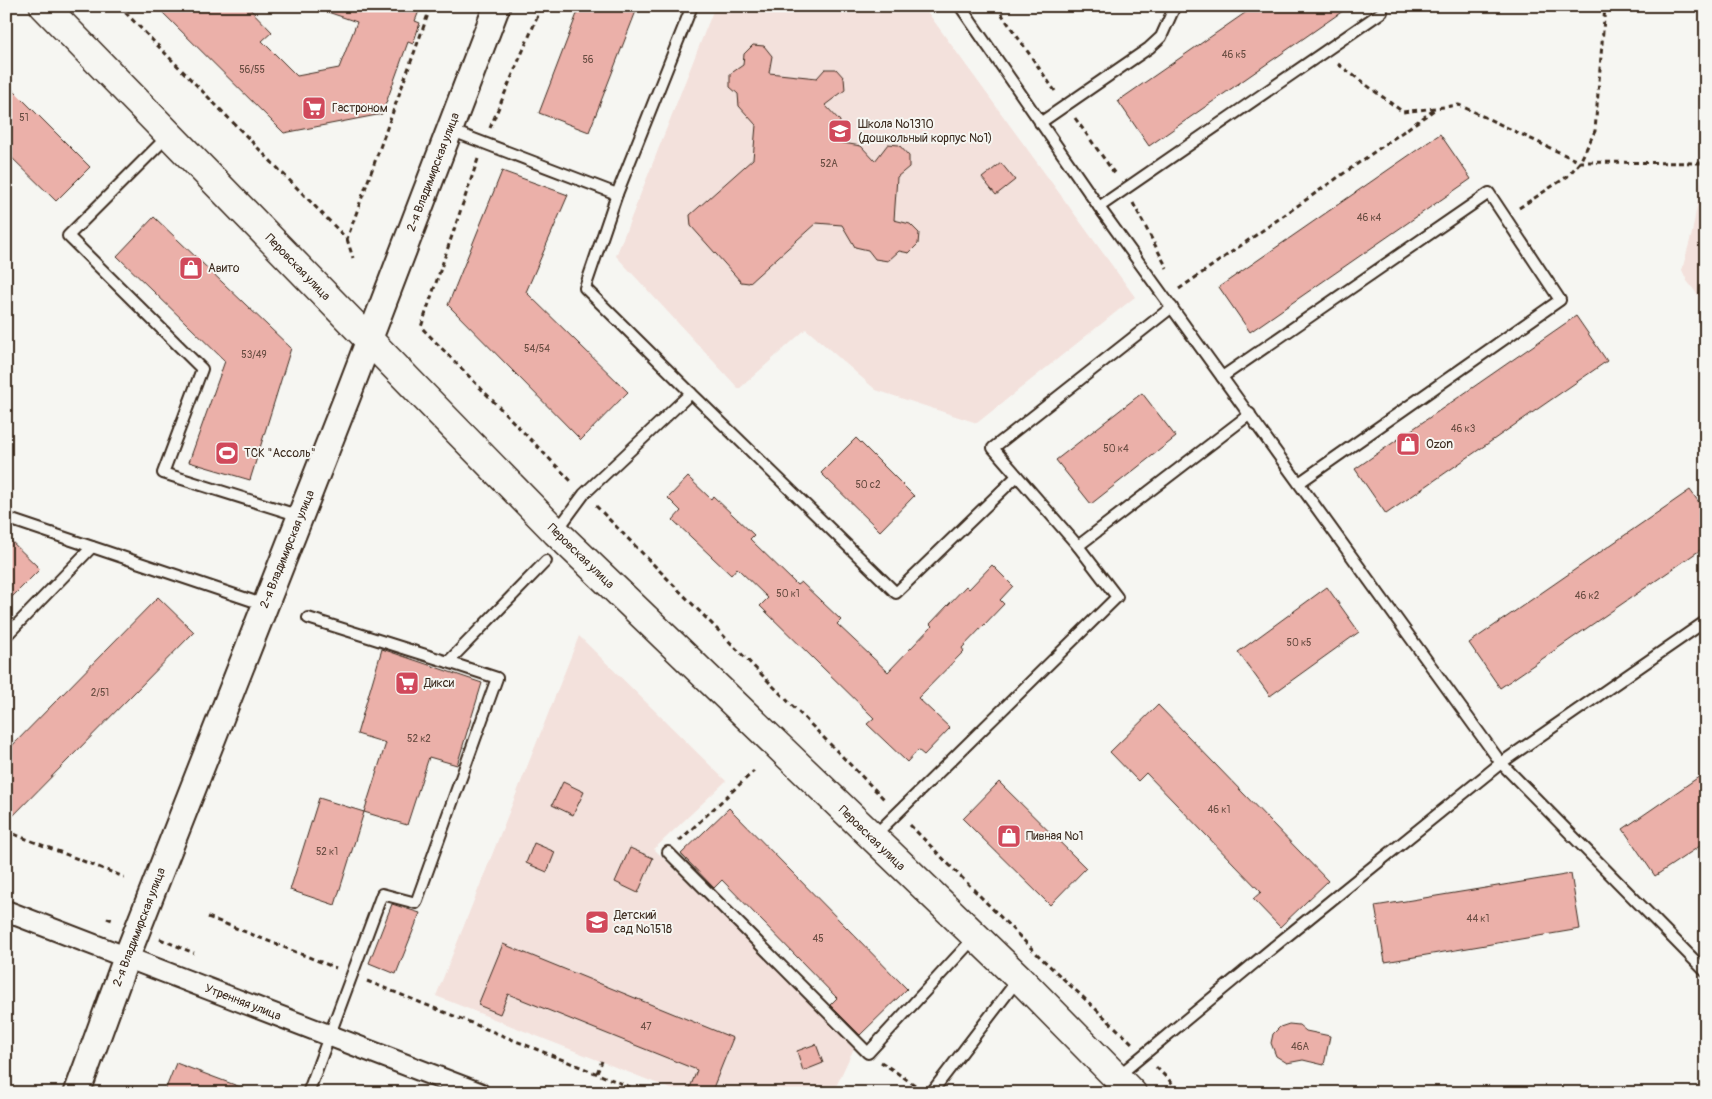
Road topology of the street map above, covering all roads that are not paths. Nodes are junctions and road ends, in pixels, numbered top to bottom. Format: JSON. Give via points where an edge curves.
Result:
{"nodes":[{"id":1,"x":44,"y":6,"type":"edge"},
{"id":2,"x":497,"y":6,"type":"edge"},
{"id":3,"x":692,"y":6,"type":"edge"},
{"id":4,"x":960,"y":6,"type":"edge"},
{"id":5,"x":1176,"y":6,"type":"edge"},
{"id":6,"x":1382,"y":12,"type":"dead end"},
{"id":7,"x":1040,"y":123,"type":"junction"},
{"id":8,"x":450,"y":130,"type":"junction"},
{"id":9,"x":170,"y":134,"type":"junction"},
{"id":10,"x":617,"y":194,"type":"junction"},
{"id":11,"x":1099,"y":207,"type":"junction"},
{"id":12,"x":1172,"y":308,"type":"junction"},
{"id":13,"x":369,"y":341,"type":"junction"},
{"id":14,"x":1222,"y":377,"type":"junction"},
{"id":15,"x":691,"y":393,"type":"junction"},
{"id":16,"x":1250,"y":414,"type":"junction"},
{"id":17,"x":1017,"y":476,"type":"junction"},
{"id":18,"x":1299,"y":483,"type":"junction"},
{"id":19,"x":300,"y":516,"type":"junction"},
{"id":20,"x":6,"y":518,"type":"edge"},
{"id":21,"x":556,"y":532,"type":"junction"},
{"id":22,"x":1078,"y":546,"type":"junction"},
{"id":23,"x":92,"y":547,"type":"junction"},
{"id":24,"x":546,"y":560,"type":"dead end"},
{"id":25,"x":265,"y":605,"type":"junction"},
{"id":26,"x":308,"y":618,"type":"dead end"},
{"id":27,"x":1706,"y":621,"type":"edge"},
{"id":28,"x":6,"y":636,"type":"edge"},
{"id":29,"x":448,"y":662,"type":"junction"},
{"id":30,"x":1501,"y":763,"type":"junction"},
{"id":31,"x":872,"y":837,"type":"junction"},
{"id":32,"x":668,"y":852,"type":"road end"},
{"id":33,"x":6,"y":911,"type":"edge"},
{"id":34,"x":975,"y":936,"type":"junction"},
{"id":35,"x":127,"y":956,"type":"junction"},
{"id":36,"x":1706,"y":972,"type":"edge"},
{"id":37,"x":1019,"y":978,"type":"junction"},
{"id":38,"x":328,"y":1035,"type":"junction"},
{"id":39,"x":1124,"y":1085,"type":"edge"},
{"id":40,"x":77,"y":1093,"type":"edge"},
{"id":41,"x":308,"y":1093,"type":"edge"},
{"id":42,"x":479,"y":1093,"type":"edge"},
{"id":43,"x":931,"y":1093,"type":"edge"}],
"edges":[{"from":1,"to":9,"type":"main road","name":"Перовская улица"},
{"from":2,"to":8,"type":"street","name":"2-я Владимирская улица"},
{"from":3,"to":10,"type":"lane"},
{"from":4,"to":7,"type":"lane"},
{"from":5,"to":7,"type":"lane","via":[[1161,37],[1149,48]]},
{"from":6,"to":11,"type":"lane"},
{"from":7,"to":11,"type":"lane"},
{"from":8,"to":10,"type":"lane"},
{"from":8,"to":13,"type":"street","name":"2-я Владимирская улица"},
{"from":9,"to":13,"type":"main road","name":"Перовская улица"},
{"from":9,"to":19,"type":"lane","via":[[68,236],[202,369],[162,473]]},
{"from":10,"to":15,"type":"lane","via":[[586,288]]},
{"from":11,"to":12,"type":"lane"},
{"from":12,"to":14,"type":"lane"},
{"from":12,"to":17,"type":"lane","via":[[993,448]]},
{"from":13,"to":19,"type":"street","name":"2-я Владимирская улица"},
{"from":13,"to":21,"type":"main road","name":"Перовская улица"},
{"from":14,"to":16,"type":"lane"},
{"from":14,"to":18,"type":"lane","via":[[1489,193],[1560,300]]},
{"from":15,"to":17,"type":"lane","via":[[896,593]]},
{"from":15,"to":21,"type":"lane","via":[[584,494]]},
{"from":16,"to":18,"type":"lane"},
{"from":16,"to":22,"type":"lane"},
{"from":17,"to":22,"type":"lane"},
{"from":18,"to":30,"type":"lane"},
{"from":19,"to":25,"type":"street","name":"2-я Владимирская улица"},
{"from":20,"to":23,"type":"lane"},
{"from":21,"to":31,"type":"main road","name":"Перовская улица"},
{"from":22,"to":31,"type":"lane","via":[[1117,597]]},
{"from":23,"to":25,"type":"lane"},
{"from":23,"to":28,"type":"lane"},
{"from":24,"to":29,"type":"lane"},
{"from":25,"to":35,"type":"street","name":"2-я Владимирская улица"},
{"from":26,"to":29,"type":"lane"},
{"from":27,"to":30,"type":"lane"},
{"from":29,"to":38,"type":"lane","via":[[497,678],[416,903],[382,894]]},
{"from":30,"to":36,"type":"lane"},
{"from":30,"to":39,"type":"lane","via":[[1144,1054]]},
{"from":31,"to":34,"type":"main road","name":"Перовская улица"},
{"from":32,"to":34,"type":"lane","via":[[868,1053]]},
{"from":33,"to":35,"type":"street","name":"Утренняя улица"},
{"from":34,"to":37,"type":"main road","name":"Перовская улица"},
{"from":35,"to":38,"type":"street","name":"Утренняя улица"},
{"from":35,"to":40,"type":"street","name":"2-я Владимирская улица"},
{"from":37,"to":39,"type":"main road","name":"Перовская улица"},
{"from":37,"to":43,"type":"lane"},
{"from":38,"to":41,"type":"lane"},
{"from":38,"to":42,"type":"street","name":"Утренняя улица"}]}
